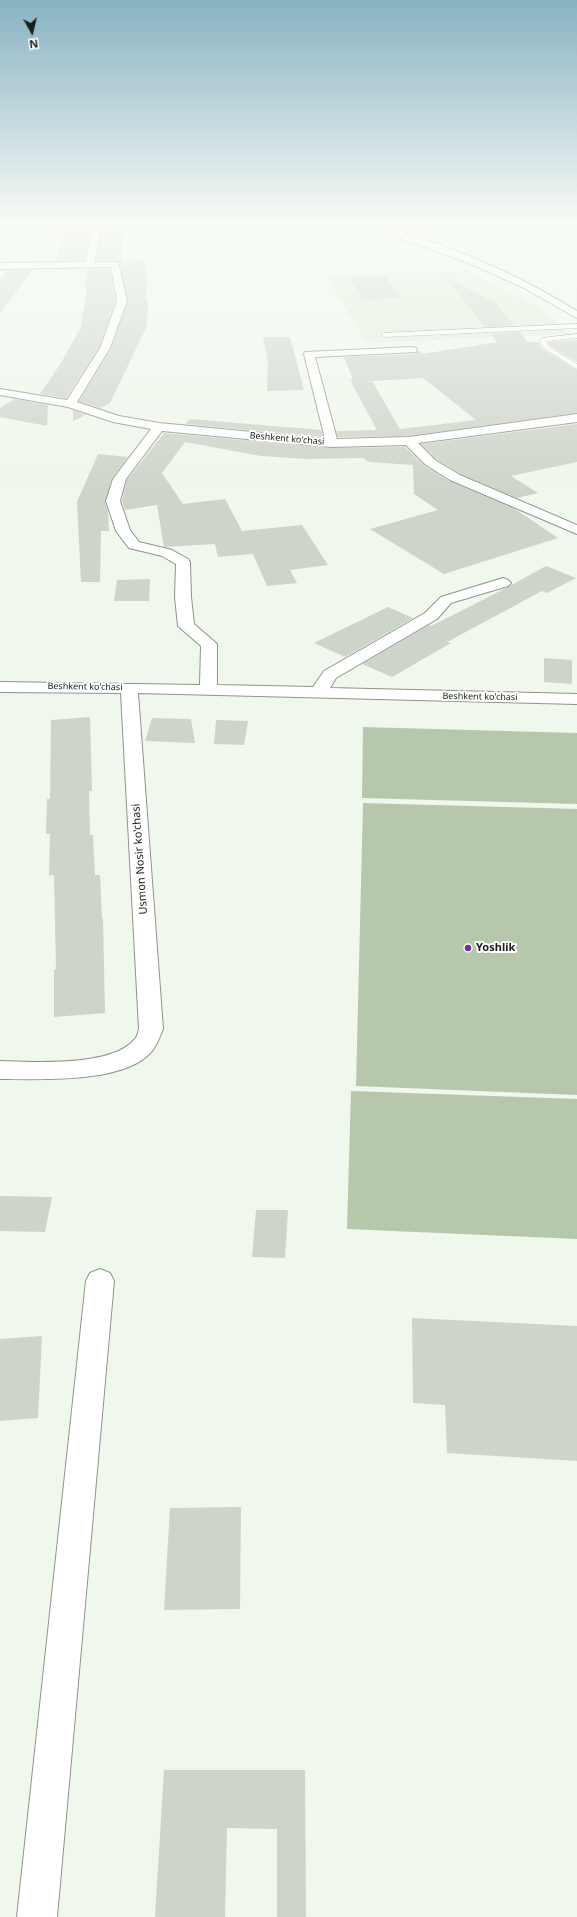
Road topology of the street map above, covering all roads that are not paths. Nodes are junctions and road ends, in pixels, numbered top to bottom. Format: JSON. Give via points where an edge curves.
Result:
{"nodes":[{"id":1,"x":117,"y":313,"type":"edge"},
{"id":2,"x":577,"y":326,"type":"edge"},
{"id":3,"x":384,"y":335,"type":"dead end"},
{"id":4,"x":577,"y":336,"type":"edge"},
{"id":5,"x":412,"y":350,"type":"dead end"},
{"id":6,"x":577,"y":367,"type":"edge"},
{"id":7,"x":0,"y":392,"type":"edge"},
{"id":8,"x":70,"y":404,"type":"junction"},
{"id":9,"x":577,"y":418,"type":"edge"},
{"id":10,"x":159,"y":427,"type":"junction"},
{"id":11,"x":409,"y":440,"type":"junction"},
{"id":12,"x":332,"y":443,"type":"junction"},
{"id":13,"x":577,"y":530,"type":"edge"},
{"id":14,"x":503,"y":583,"type":"dead end"},
{"id":15,"x":0,"y":687,"type":"edge"},
{"id":16,"x":129,"y":688,"type":"junction"},
{"id":17,"x":208,"y":690,"type":"junction"},
{"id":18,"x":319,"y":692,"type":"junction"},
{"id":19,"x":577,"y":699,"type":"edge"},
{"id":20,"x":0,"y":1070,"type":"edge"},
{"id":21,"x":100,"y":1281,"type":"dead end"},
{"id":22,"x":37,"y":1917,"type":"edge"}],
"edges":[{"from":1,"to":8,"type":"street","via":[[105,348]]},
{"from":2,"to":3,"type":"lane"},
{"from":4,"to":6,"type":"lane","via":[[542,340],[547,348]]},
{"from":5,"to":12,"type":"street","via":[[309,354]]},
{"from":7,"to":8,"type":"street","name":"Beshkent ko'chasi"},
{"from":8,"to":10,"type":"street","name":"Beshkent ko'chasi","via":[[117,419]]},
{"from":9,"to":11,"type":"street","name":"Beshkent ko'chasi"},
{"from":10,"to":12,"type":"street","name":"Beshkent ko'chasi"},
{"from":10,"to":17,"type":"street","via":[[120,479],[113,501],[123,532],[134,545],[168,553],[183,562],[186,626],[209,644]]},
{"from":11,"to":12,"type":"street","name":"Beshkent ko'chasi"},
{"from":11,"to":13,"type":"street","via":[[418,452],[452,477]]},
{"from":14,"to":18,"type":"street","via":[[446,600],[430,616],[330,675]]},
{"from":15,"to":16,"type":"street","name":"Beshkent ko'chasi"},
{"from":16,"to":17,"type":"street","name":"Beshkent ko'chasi"},
{"from":16,"to":20,"type":"street","name":"Usmon Nosir ko'chasi","via":[[151,1029],[143,1045],[120,1060],[88,1069]]},
{"from":17,"to":18,"type":"street","name":"Beshkent ko'chasi"},
{"from":18,"to":19,"type":"street","name":"Beshkent ko'chasi"},
{"from":21,"to":22,"type":"street"}]}
